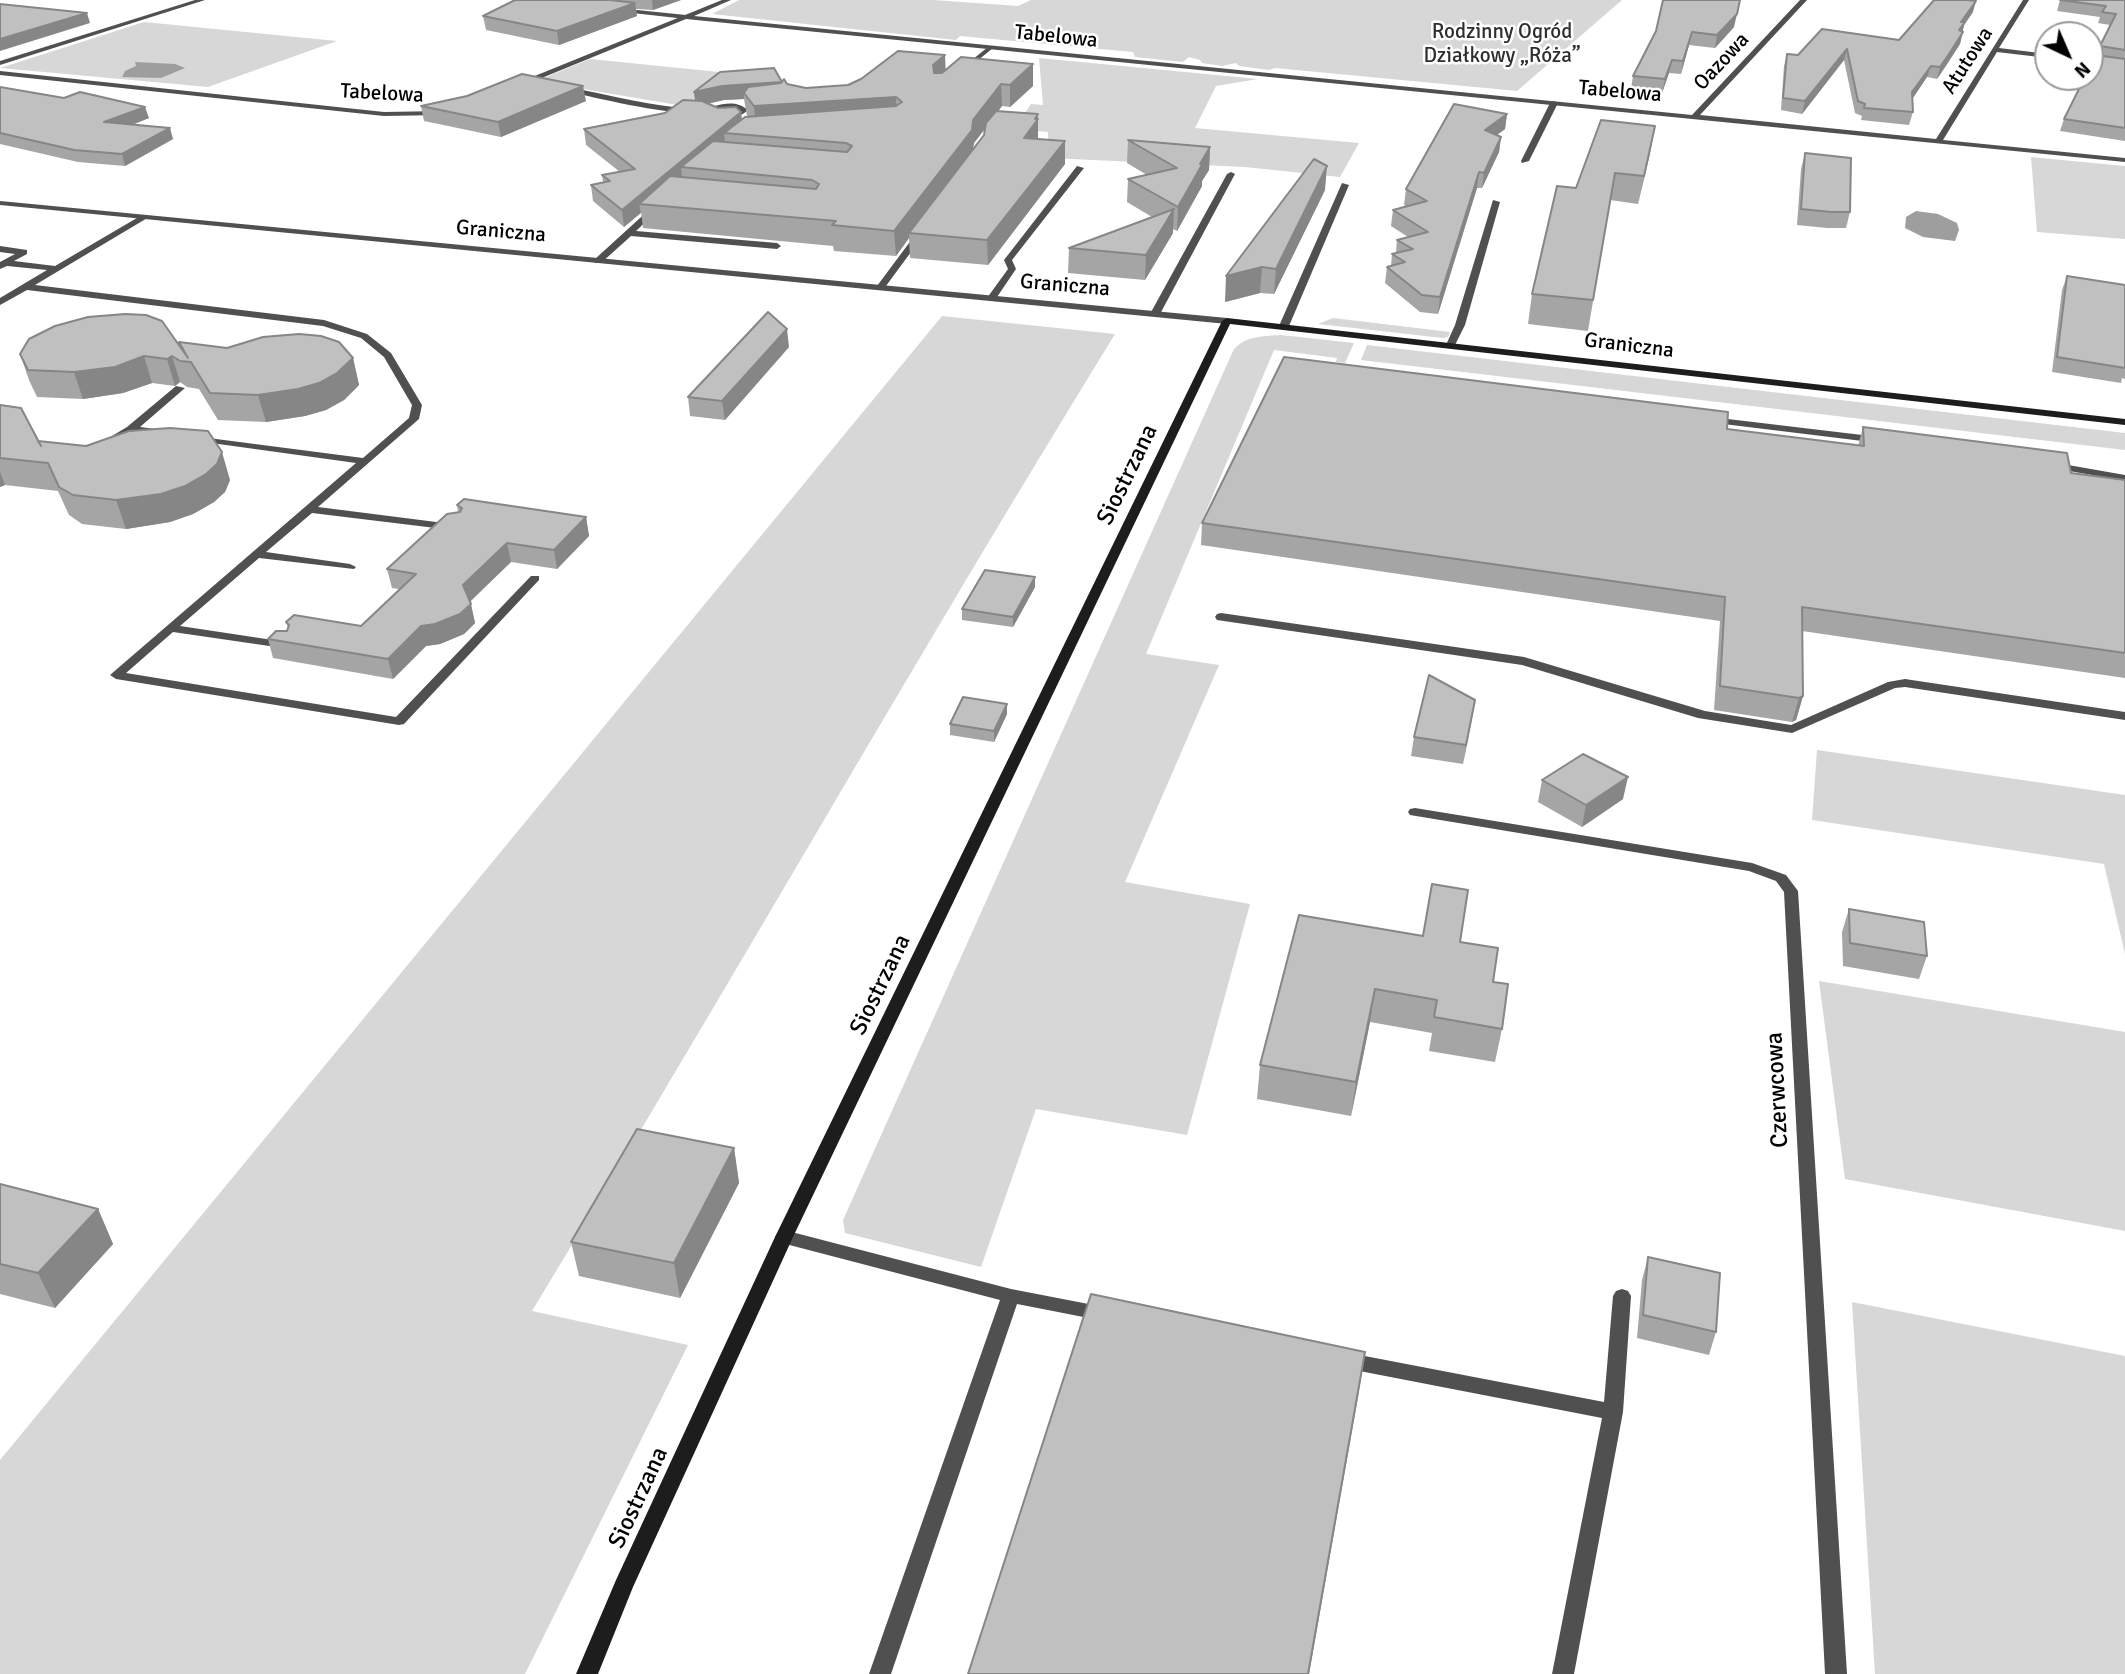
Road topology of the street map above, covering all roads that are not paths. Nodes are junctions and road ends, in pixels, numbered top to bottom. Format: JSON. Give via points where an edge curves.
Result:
{"nodes":[{"id":1,"x":202,"y":0,"type":"edge"},
{"id":2,"x":728,"y":0,"type":"edge"},
{"id":3,"x":1804,"y":0,"type":"edge"},
{"id":4,"x":2026,"y":0,"type":"edge"},
{"id":5,"x":603,"y":9,"type":"edge"},
{"id":6,"x":686,"y":17,"type":"junction"},
{"id":7,"x":989,"y":48,"type":"junction"},
{"id":8,"x":1997,"y":50,"type":"junction"},
{"id":9,"x":2034,"y":54,"type":"edge"},
{"id":10,"x":0,"y":63,"type":"edge"},
{"id":11,"x":2104,"y":64,"type":"edge"},
{"id":12,"x":2125,"y":67,"type":"edge"},
{"id":13,"x":0,"y":73,"type":"edge"},
{"id":14,"x":958,"y":74,"type":"edge"},
{"id":15,"x":525,"y":81,"type":"junction"},
{"id":16,"x":539,"y":84,"type":"edge"},
{"id":17,"x":513,"y":86,"type":"edge"},
{"id":18,"x":552,"y":86,"type":"edge"},
{"id":19,"x":755,"y":103,"type":"edge"},
{"id":20,"x":1554,"y":103,"type":"junction"},
{"id":21,"x":737,"y":106,"type":"junction"},
{"id":22,"x":450,"y":110,"type":"edge"},
{"id":23,"x":706,"y":111,"type":"junction"},
{"id":24,"x":1695,"y":116,"type":"junction"},
{"id":25,"x":1938,"y":141,"type":"junction"},
{"id":26,"x":2125,"y":160,"type":"edge"},
{"id":27,"x":1525,"y":161,"type":"dead end"},
{"id":28,"x":1080,"y":168,"type":"dead end"},
{"id":29,"x":1231,"y":174,"type":"dead end"},
{"id":30,"x":1345,"y":185,"type":"dead end"},
{"id":31,"x":1496,"y":202,"type":"dead end"},
{"id":32,"x":0,"y":203,"type":"edge"},
{"id":33,"x":660,"y":205,"type":"edge"},
{"id":34,"x":145,"y":217,"type":"junction"},
{"id":35,"x":926,"y":226,"type":"edge"},
{"id":36,"x":630,"y":233,"type":"junction"},
{"id":37,"x":777,"y":246,"type":"dead end"},
{"id":38,"x":0,"y":249,"type":"edge"},
{"id":39,"x":598,"y":261,"type":"junction"},
{"id":40,"x":3,"y":264,"type":"edge"},
{"id":41,"x":58,"y":269,"type":"junction"},
{"id":42,"x":25,"y":287,"type":"junction"},
{"id":43,"x":880,"y":288,"type":"junction"},
{"id":44,"x":992,"y":298,"type":"junction"},
{"id":45,"x":0,"y":302,"type":"edge"},
{"id":46,"x":1155,"y":314,"type":"junction"},
{"id":47,"x":1227,"y":321,"type":"junction"},
{"id":48,"x":1284,"y":326,"type":"junction"},
{"id":49,"x":1451,"y":345,"type":"junction"},
{"id":50,"x":180,"y":388,"type":"edge"},
{"id":51,"x":1696,"y":418,"type":"edge"},
{"id":52,"x":2125,"y":422,"type":"edge"},
{"id":53,"x":131,"y":429,"type":"junction"},
{"id":54,"x":172,"y":434,"type":"edge"},
{"id":55,"x":186,"y":436,"type":"edge"},
{"id":56,"x":1889,"y":441,"type":"edge"},
{"id":57,"x":100,"y":448,"type":"edge"},
{"id":58,"x":365,"y":461,"type":"junction"},
{"id":59,"x":2036,"y":462,"type":"edge"},
{"id":60,"x":2125,"y":478,"type":"edge"},
{"id":61,"x":309,"y":509,"type":"junction"},
{"id":62,"x":457,"y":528,"type":"edge"},
{"id":63,"x":256,"y":554,"type":"junction"},
{"id":64,"x":350,"y":567,"type":"dead end"},
{"id":65,"x":535,"y":578,"type":"dead end"},
{"id":66,"x":1221,"y":617,"type":"dead end"},
{"id":67,"x":171,"y":628,"type":"junction"},
{"id":68,"x":286,"y":646,"type":"edge"},
{"id":69,"x":2125,"y":716,"type":"edge"},
{"id":70,"x":1415,"y":812,"type":"dead end"},
{"id":71,"x":784,"y":1237,"type":"junction"},
{"id":72,"x":1011,"y":1296,"type":"junction"},
{"id":73,"x":1622,"y":1296,"type":"dead end"},
{"id":74,"x":1120,"y":1317,"type":"edge"},
{"id":75,"x":1326,"y":1357,"type":"edge"},
{"id":76,"x":1613,"y":1412,"type":"junction"},
{"id":77,"x":587,"y":1674,"type":"edge"},
{"id":78,"x":880,"y":1674,"type":"edge"},
{"id":79,"x":1563,"y":1674,"type":"edge"},
{"id":80,"x":1836,"y":1674,"type":"edge"}],
"edges":[{"from":1,"to":10,"type":"street"},
{"from":2,"to":6,"type":"street"},
{"from":3,"to":24,"type":"street","name":"Oazowa"},
{"from":4,"to":8,"type":"street","name":"Atutowa"},
{"from":5,"to":6,"type":"street"},
{"from":6,"to":7,"type":"street","name":"Tabelowa"},
{"from":6,"to":15,"type":"street","name":"Tabelowa"},
{"from":7,"to":14,"type":"street"},
{"from":7,"to":20,"type":"street","name":"Tabelowa"},
{"from":8,"to":9,"type":"street"},
{"from":8,"to":25,"type":"street","name":"Atutowa"},
{"from":11,"to":12,"type":"street"},
{"from":13,"to":22,"type":"street","name":"Tabelowa","via":[[400,116]]},
{"from":15,"to":16,"type":"street"},
{"from":15,"to":17,"type":"street","name":"Tabelowa"},
{"from":18,"to":23,"type":"street"},
{"from":19,"to":21,"type":"street"},
{"from":20,"to":24,"type":"street","name":"Tabelowa"},
{"from":20,"to":27,"type":"street"},
{"from":21,"to":23,"type":"street"},
{"from":21,"to":23,"type":"street","via":[[744,110],[738,117],[716,117]]},
{"from":24,"to":25,"type":"street","name":"Tabelowa"},
{"from":25,"to":26,"type":"street","name":"Tabelowa"},
{"from":28,"to":44,"type":"street","via":[[1008,260],[1012,269]]},
{"from":29,"to":46,"type":"street"},
{"from":30,"to":48,"type":"street"},
{"from":31,"to":49,"type":"street"},
{"from":32,"to":34,"type":"street","name":"Graniczna"},
{"from":33,"to":36,"type":"street"},
{"from":34,"to":39,"type":"street","name":"Graniczna"},
{"from":34,"to":41,"type":"street"},
{"from":35,"to":43,"type":"street"},
{"from":36,"to":37,"type":"street"},
{"from":36,"to":39,"type":"street"},
{"from":38,"to":40,"type":"street","via":[[24,252]]},
{"from":39,"to":43,"type":"street","name":"Graniczna"},
{"from":40,"to":41,"type":"street"},
{"from":41,"to":42,"type":"street"},
{"from":42,"to":45,"type":"street"},
{"from":42,"to":58,"type":"street","via":[[324,323],[363,336],[388,355],[417,405],[414,419]]},
{"from":43,"to":44,"type":"street","name":"Graniczna"},
{"from":44,"to":46,"type":"street","name":"Graniczna"},
{"from":46,"to":47,"type":"street","name":"Graniczna"},
{"from":47,"to":48,"type":"street","name":"Graniczna"},
{"from":47,"to":71,"type":"street","name":"Siostrzana"},
{"from":48,"to":49,"type":"street","name":"Graniczna"},
{"from":49,"to":52,"type":"street","name":"Graniczna"},
{"from":50,"to":53,"type":"street"},
{"from":51,"to":56,"type":"street"},
{"from":53,"to":54,"type":"street"},
{"from":53,"to":57,"type":"street"},
{"from":55,"to":58,"type":"street"},
{"from":58,"to":61,"type":"street"},
{"from":59,"to":60,"type":"street"},
{"from":61,"to":62,"type":"street"},
{"from":61,"to":63,"type":"street"},
{"from":63,"to":64,"type":"street"},
{"from":63,"to":67,"type":"street"},
{"from":65,"to":67,"type":"street","via":[[399,721],[116,675]]},
{"from":66,"to":69,"type":"street","via":[[1524,661],[1703,715],[1792,729],[1905,683]]},
{"from":67,"to":68,"type":"street"},
{"from":70,"to":80,"type":"street","name":"Czerwcowa","via":[[1752,867],[1781,878],[1791,891]]},
{"from":71,"to":72,"type":"street"},
{"from":71,"to":77,"type":"street","name":"Siostrzana"},
{"from":72,"to":74,"type":"street"},
{"from":72,"to":78,"type":"street"},
{"from":73,"to":76,"type":"street"},
{"from":75,"to":76,"type":"street"},
{"from":76,"to":79,"type":"street"}]}
